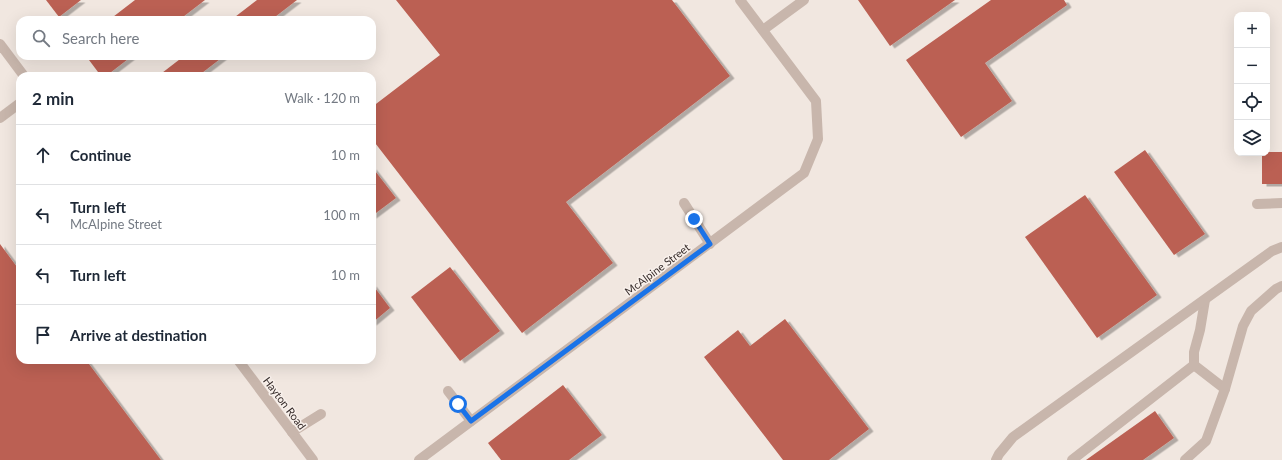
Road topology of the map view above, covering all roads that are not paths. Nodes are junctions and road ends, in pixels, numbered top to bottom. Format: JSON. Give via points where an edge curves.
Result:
{"nodes":[{"id":1,"x":740,"y":0,"type":"edge"},
{"id":2,"x":804,"y":0,"type":"edge"},
{"id":3,"x":763,"y":30,"type":"junction"},
{"id":4,"x":0,"y":44,"type":"edge"},
{"id":5,"x":21,"y":72,"type":"edge"},
{"id":6,"x":16,"y":106,"type":"edge"},
{"id":7,"x":0,"y":118,"type":"edge"},
{"id":8,"x":684,"y":203,"type":"dead end"},
{"id":9,"x":1282,"y":203,"type":"edge"},
{"id":10,"x":1257,"y":204,"type":"dead end"},
{"id":11,"x":710,"y":244,"type":"junction"},
{"id":12,"x":1282,"y":247,"type":"edge"},
{"id":13,"x":1280,"y":289,"type":"edge"},
{"id":14,"x":1205,"y":300,"type":"junction"},
{"id":15,"x":241,"y":364,"type":"edge"},
{"id":16,"x":1194,"y":366,"type":"junction"},
{"id":17,"x":1225,"y":389,"type":"junction"},
{"id":18,"x":448,"y":391,"type":"dead end"},
{"id":19,"x":321,"y":414,"type":"dead end"},
{"id":20,"x":471,"y":421,"type":"junction"},
{"id":21,"x":292,"y":432,"type":"junction"},
{"id":22,"x":313,"y":460,"type":"edge"},
{"id":23,"x":419,"y":460,"type":"edge"},
{"id":24,"x":996,"y":460,"type":"edge"},
{"id":25,"x":1072,"y":460,"type":"edge"},
{"id":26,"x":1184,"y":460,"type":"edge"}],
"edges":[{"from":1,"to":3,"type":"street","name":"McAlpine Street"},
{"from":2,"to":3,"type":"street"},
{"from":3,"to":11,"type":"street","name":"McAlpine Street","via":[[816,101],[818,139],[804,174]]},
{"from":4,"to":5,"type":"street"},
{"from":6,"to":7,"type":"street"},
{"from":8,"to":11,"type":"street"},
{"from":9,"to":10,"type":"street"},
{"from":11,"to":20,"type":"street","name":"McAlpine Street"},
{"from":12,"to":14,"type":"street","via":[[1272,251]]},
{"from":13,"to":17,"type":"street","via":[[1251,311],[1243,326]]},
{"from":14,"to":16,"type":"street","via":[[1194,352]]},
{"from":14,"to":24,"type":"street","via":[[1013,437]]},
{"from":15,"to":21,"type":"street","name":"Hayton Road"},
{"from":16,"to":17,"type":"street"},
{"from":16,"to":25,"type":"street"},
{"from":17,"to":26,"type":"street","via":[[1206,441]]},
{"from":18,"to":20,"type":"street"},
{"from":19,"to":21,"type":"street"},
{"from":20,"to":23,"type":"street","name":"McAlpine Street"},
{"from":21,"to":22,"type":"street","name":"Hayton Road"}]}
